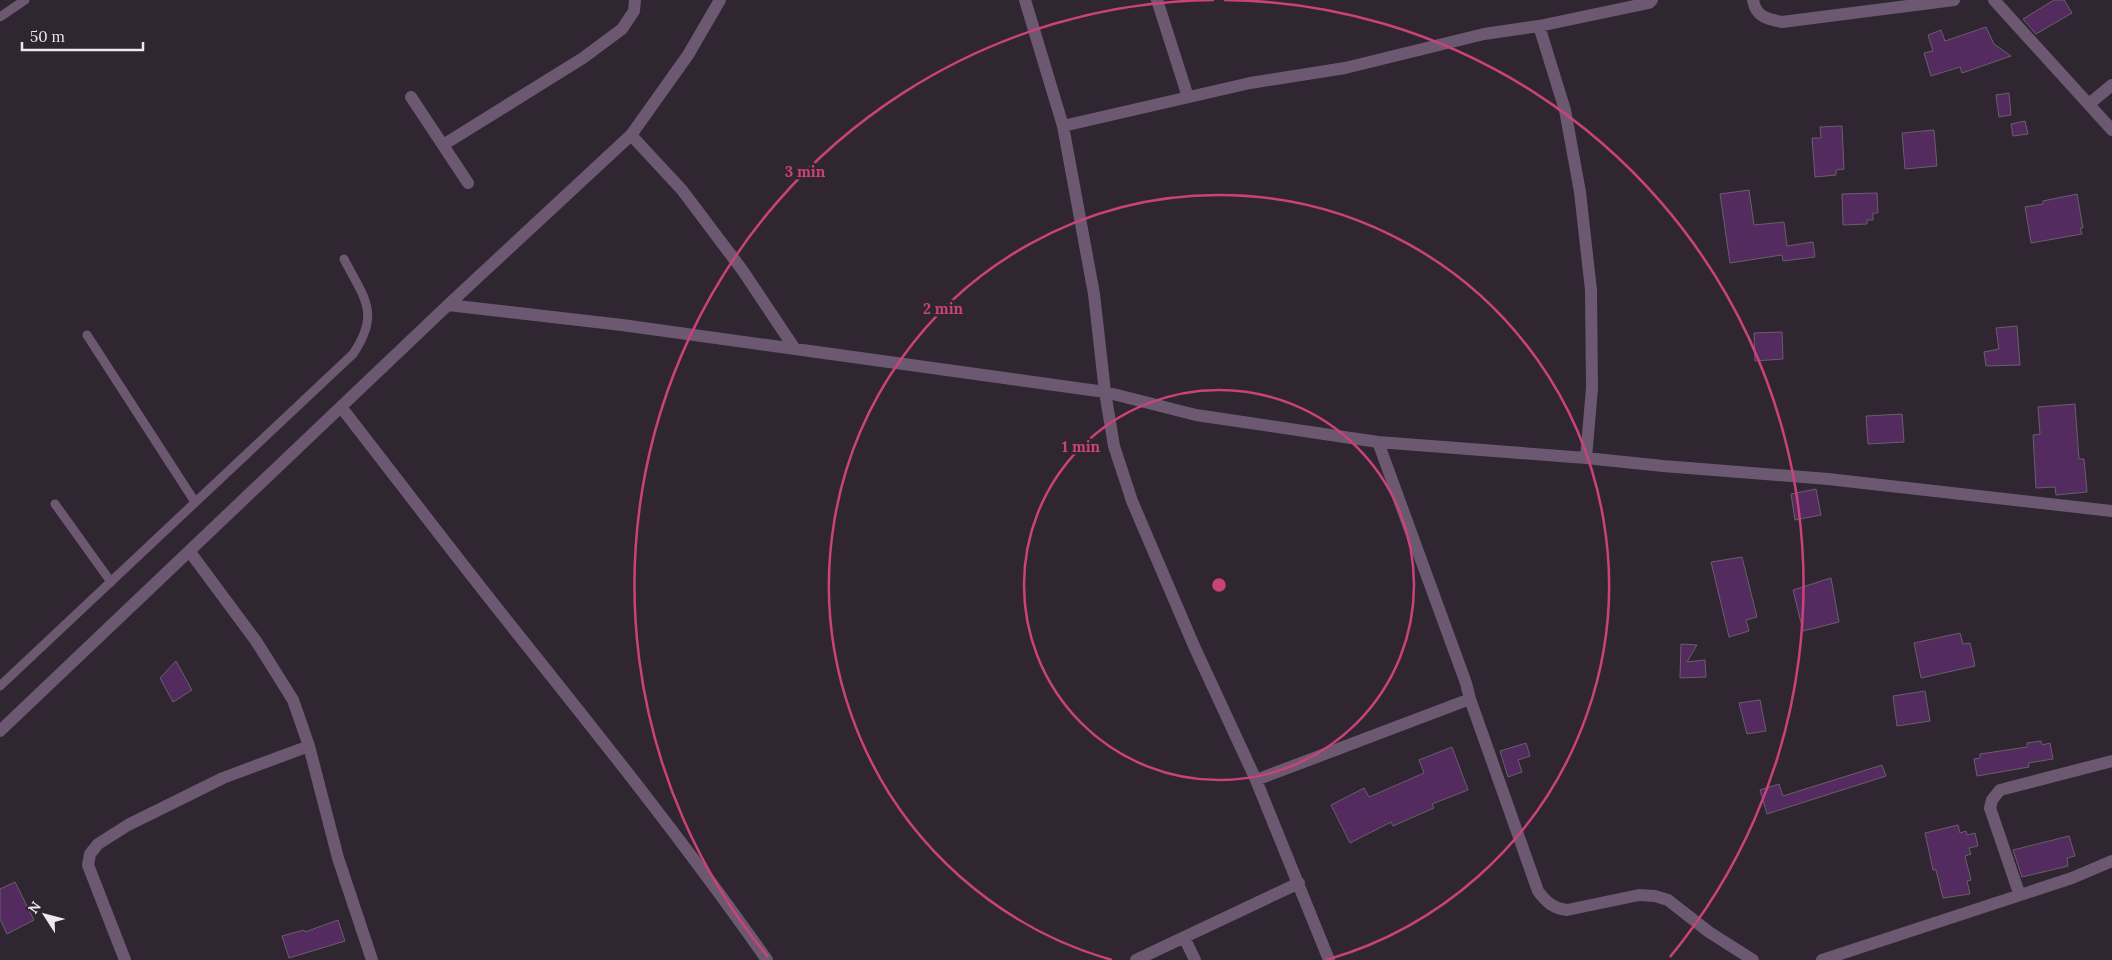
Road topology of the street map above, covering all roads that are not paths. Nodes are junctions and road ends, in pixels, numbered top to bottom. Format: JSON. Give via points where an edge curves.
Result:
{"nodes":[{"id":1,"x":25,"y":0,"type":"edge"},
{"id":2,"x":635,"y":0,"type":"edge"},
{"id":3,"x":720,"y":0,"type":"edge"},
{"id":4,"x":1025,"y":0,"type":"edge"},
{"id":5,"x":1157,"y":0,"type":"edge"},
{"id":6,"x":1652,"y":0,"type":"edge"},
{"id":7,"x":1753,"y":0,"type":"edge"},
{"id":8,"x":1954,"y":0,"type":"edge"},
{"id":9,"x":1994,"y":0,"type":"edge"},
{"id":10,"x":0,"y":17,"type":"edge"},
{"id":11,"x":1539,"y":26,"type":"junction"},
{"id":12,"x":2112,"y":85,"type":"edge"},
{"id":13,"x":411,"y":97,"type":"dead end"},
{"id":14,"x":1188,"y":97,"type":"junction"},
{"id":15,"x":2088,"y":104,"type":"junction"},
{"id":16,"x":1063,"y":126,"type":"junction"},
{"id":17,"x":2112,"y":130,"type":"edge"},
{"id":18,"x":631,"y":135,"type":"junction"},
{"id":19,"x":443,"y":145,"type":"junction"},
{"id":20,"x":468,"y":182,"type":"dead end"},
{"id":21,"x":344,"y":259,"type":"dead end"},
{"id":22,"x":448,"y":305,"type":"junction"},
{"id":23,"x":87,"y":335,"type":"dead end"},
{"id":24,"x":795,"y":349,"type":"junction"},
{"id":25,"x":1105,"y":392,"type":"junction"},
{"id":26,"x":341,"y":407,"type":"junction"},
{"id":27,"x":1378,"y":442,"type":"junction"},
{"id":28,"x":1586,"y":458,"type":"junction"},
{"id":29,"x":195,"y":502,"type":"junction"},
{"id":30,"x":55,"y":504,"type":"dead end"},
{"id":31,"x":2112,"y":512,"type":"edge"},
{"id":32,"x":190,"y":552,"type":"junction"},
{"id":33,"x":111,"y":582,"type":"junction"},
{"id":34,"x":0,"y":686,"type":"edge"},
{"id":35,"x":1470,"y":699,"type":"junction"},
{"id":36,"x":0,"y":731,"type":"edge"},
{"id":37,"x":309,"y":746,"type":"junction"},
{"id":38,"x":2112,"y":761,"type":"edge"},
{"id":39,"x":1256,"y":780,"type":"junction"},
{"id":40,"x":2112,"y":861,"type":"edge"},
{"id":41,"x":1299,"y":883,"type":"junction"},
{"id":42,"x":2019,"y":894,"type":"junction"},
{"id":43,"x":1184,"y":938,"type":"junction"},
{"id":44,"x":125,"y":960,"type":"edge"},
{"id":45,"x":372,"y":960,"type":"edge"},
{"id":46,"x":767,"y":960,"type":"edge"},
{"id":47,"x":1136,"y":960,"type":"edge"},
{"id":48,"x":1195,"y":960,"type":"edge"},
{"id":49,"x":1329,"y":960,"type":"edge"},
{"id":50,"x":1753,"y":960,"type":"edge"},
{"id":51,"x":1822,"y":960,"type":"edge"}],
"edges":[{"from":1,"to":10,"type":"lane"},
{"from":2,"to":19,"type":"street","via":[[634,11],[622,28],[583,58]]},
{"from":3,"to":18,"type":"street","via":[[688,55]]},
{"from":4,"to":16,"type":"street"},
{"from":5,"to":14,"type":"street"},
{"from":6,"to":11,"type":"street"},
{"from":7,"to":8,"type":"street","via":[[1760,15],[1782,22]]},
{"from":9,"to":15,"type":"street"},
{"from":11,"to":14,"type":"street","via":[[1484,34],[1345,68],[1250,83]]},
{"from":11,"to":28,"type":"street","via":[[1566,110],[1589,270],[1592,388]]},
{"from":12,"to":15,"type":"street"},
{"from":13,"to":19,"type":"street"},
{"from":14,"to":16,"type":"street"},
{"from":15,"to":17,"type":"street"},
{"from":16,"to":25,"type":"street","via":[[1094,294]]},
{"from":18,"to":22,"type":"street"},
{"from":18,"to":24,"type":"street","via":[[687,198],[743,271]]},
{"from":19,"to":20,"type":"street"},
{"from":21,"to":29,"type":"lane","via":[[368,305],[368,324],[363,339],[353,354]]},
{"from":22,"to":24,"type":"street"},
{"from":22,"to":26,"type":"street"},
{"from":23,"to":29,"type":"lane"},
{"from":24,"to":25,"type":"street"},
{"from":25,"to":27,"type":"street","via":[[1196,415]]},
{"from":25,"to":39,"type":"street","via":[[1114,446],[1132,501]]},
{"from":26,"to":32,"type":"street"},
{"from":26,"to":46,"type":"street","via":[[599,734]]},
{"from":27,"to":28,"type":"street"},
{"from":27,"to":35,"type":"street"},
{"from":28,"to":31,"type":"street","via":[[1828,479]]},
{"from":29,"to":33,"type":"lane"},
{"from":30,"to":33,"type":"lane"},
{"from":32,"to":36,"type":"street"},
{"from":32,"to":37,"type":"street","via":[[256,641],[293,700]]},
{"from":33,"to":34,"type":"lane"},
{"from":35,"to":39,"type":"street"},
{"from":35,"to":50,"type":"street","via":[[1538,891],[1546,902],[1567,910],[1639,895],[1655,896],[1668,900]]},
{"from":37,"to":44,"type":"street","via":[[223,778],[128,825],[98,844],[90,854],[88,866]]},
{"from":37,"to":45,"type":"street","via":[[338,858]]},
{"from":38,"to":42,"type":"street","via":[[1995,794],[1990,808]]},
{"from":39,"to":41,"type":"street"},
{"from":40,"to":42,"type":"street","via":[[2072,878]]},
{"from":41,"to":43,"type":"street"},
{"from":41,"to":49,"type":"street"},
{"from":42,"to":51,"type":"street"},
{"from":43,"to":47,"type":"street"},
{"from":43,"to":48,"type":"street"}]}
